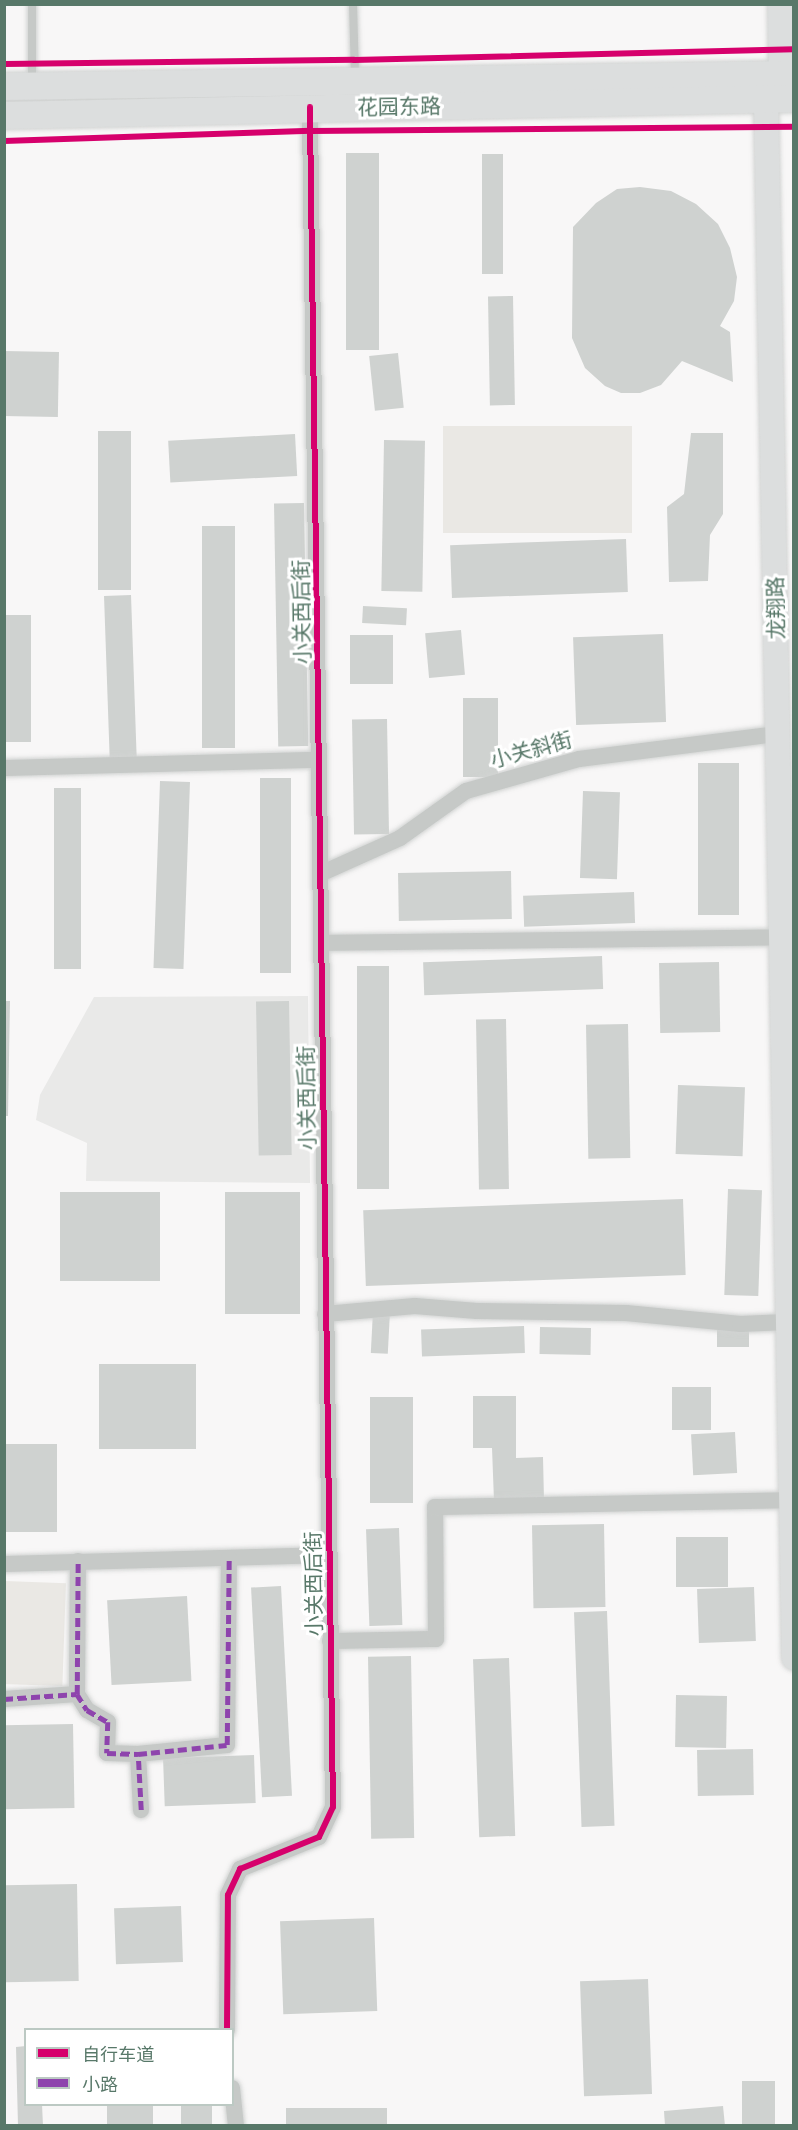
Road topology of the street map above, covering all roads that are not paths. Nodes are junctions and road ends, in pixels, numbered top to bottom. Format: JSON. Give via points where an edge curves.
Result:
{"nodes":[{"id":1,"x":32,"y":4,"type":"edge"},
{"id":2,"x":353,"y":4,"type":"edge"},
{"id":3,"x":780,"y":4,"type":"edge"},
{"id":4,"x":787,"y":74,"type":"edge"},
{"id":5,"x":355,"y":80,"type":"junction"},
{"id":6,"x":32,"y":85,"type":"junction"},
{"id":7,"x":4,"y":86,"type":"edge"},
{"id":8,"x":794,"y":98,"type":"edge"},
{"id":9,"x":766,"y":99,"type":"junction"},
{"id":10,"x":310,"y":107,"type":"junction"},
{"id":11,"x":4,"y":116,"type":"edge"},
{"id":12,"x":777,"y":734,"type":"junction"},
{"id":13,"x":319,"y":760,"type":"junction"},
{"id":14,"x":4,"y":768,"type":"edge"},
{"id":15,"x":320,"y":874,"type":"junction"},
{"id":16,"x":781,"y":937,"type":"junction"},
{"id":17,"x":321,"y":943,"type":"junction"},
{"id":18,"x":325,"y":1314,"type":"junction"},
{"id":19,"x":787,"y":1322,"type":"junction"},
{"id":20,"x":790,"y":1500,"type":"junction"},
{"id":21,"x":329,"y":1555,"type":"junction"},
{"id":22,"x":229,"y":1558,"type":"junction"},
{"id":23,"x":78,"y":1561,"type":"junction"},
{"id":24,"x":4,"y":1564,"type":"edge"},
{"id":25,"x":330,"y":1641,"type":"junction"},
{"id":26,"x":794,"y":1658,"type":"edge"},
{"id":27,"x":77,"y":1694,"type":"junction"},
{"id":28,"x":4,"y":1699,"type":"edge"},
{"id":29,"x":138,"y":1754,"type":"junction"},
{"id":30,"x":141,"y":1810,"type":"dead end"},
{"id":31,"x":227,"y":2028,"type":"edge"},
{"id":32,"x":234,"y":2106,"type":"edge"},
{"id":33,"x":236,"y":2126,"type":"edge"}],
"edges":[{"from":1,"to":6,"type":"lane"},
{"from":2,"to":5,"type":"lane"},
{"from":3,"to":4,"type":"street"},
{"from":4,"to":5,"type":"main road","name":"花园东路"},
{"from":4,"to":9,"type":"street"},
{"from":5,"to":6,"type":"main road","name":"花园东路"},
{"from":6,"to":7,"type":"main road","name":"花园东路"},
{"from":8,"to":9,"type":"main road","name":"花园东路"},
{"from":9,"to":10,"type":"main road","name":"花园东路"},
{"from":9,"to":12,"type":"street","name":"龙翔路"},
{"from":10,"to":11,"type":"main road","name":"花园东路"},
{"from":10,"to":13,"type":"street","name":"小关西后街"},
{"from":12,"to":15,"type":"street","name":"小关斜街","via":[[579,759],[465,790],[400,838]]},
{"from":12,"to":16,"type":"street","name":"龙翔路"},
{"from":13,"to":14,"type":"street"},
{"from":13,"to":15,"type":"street","name":"小关西后街"},
{"from":15,"to":17,"type":"street","name":"小关西后街"},
{"from":16,"to":17,"type":"street"},
{"from":16,"to":19,"type":"street","name":"龙翔路"},
{"from":17,"to":18,"type":"street","name":"小关西后街"},
{"from":18,"to":19,"type":"street","via":[[416,1306],[626,1313],[740,1324]]},
{"from":18,"to":21,"type":"street","name":"小关西后街"},
{"from":19,"to":20,"type":"street","name":"龙翔路"},
{"from":20,"to":25,"type":"street","via":[[435,1507],[436,1639]]},
{"from":20,"to":26,"type":"street","name":"龙翔路"},
{"from":21,"to":22,"type":"street"},
{"from":21,"to":25,"type":"street","name":"小关西后街"},
{"from":22,"to":23,"type":"street"},
{"from":22,"to":29,"type":"street","via":[[227,1745]]},
{"from":23,"to":24,"type":"street"},
{"from":23,"to":27,"type":"street"},
{"from":25,"to":31,"type":"street","name":"小关西后街","via":[[333,1807],[319,1837],[240,1869],[228,1895]]},
{"from":27,"to":28,"type":"street"},
{"from":27,"to":29,"type":"street","via":[[87,1710],[108,1722],[107,1753]]},
{"from":29,"to":30,"type":"street"},
{"from":32,"to":33,"type":"street"}]}
